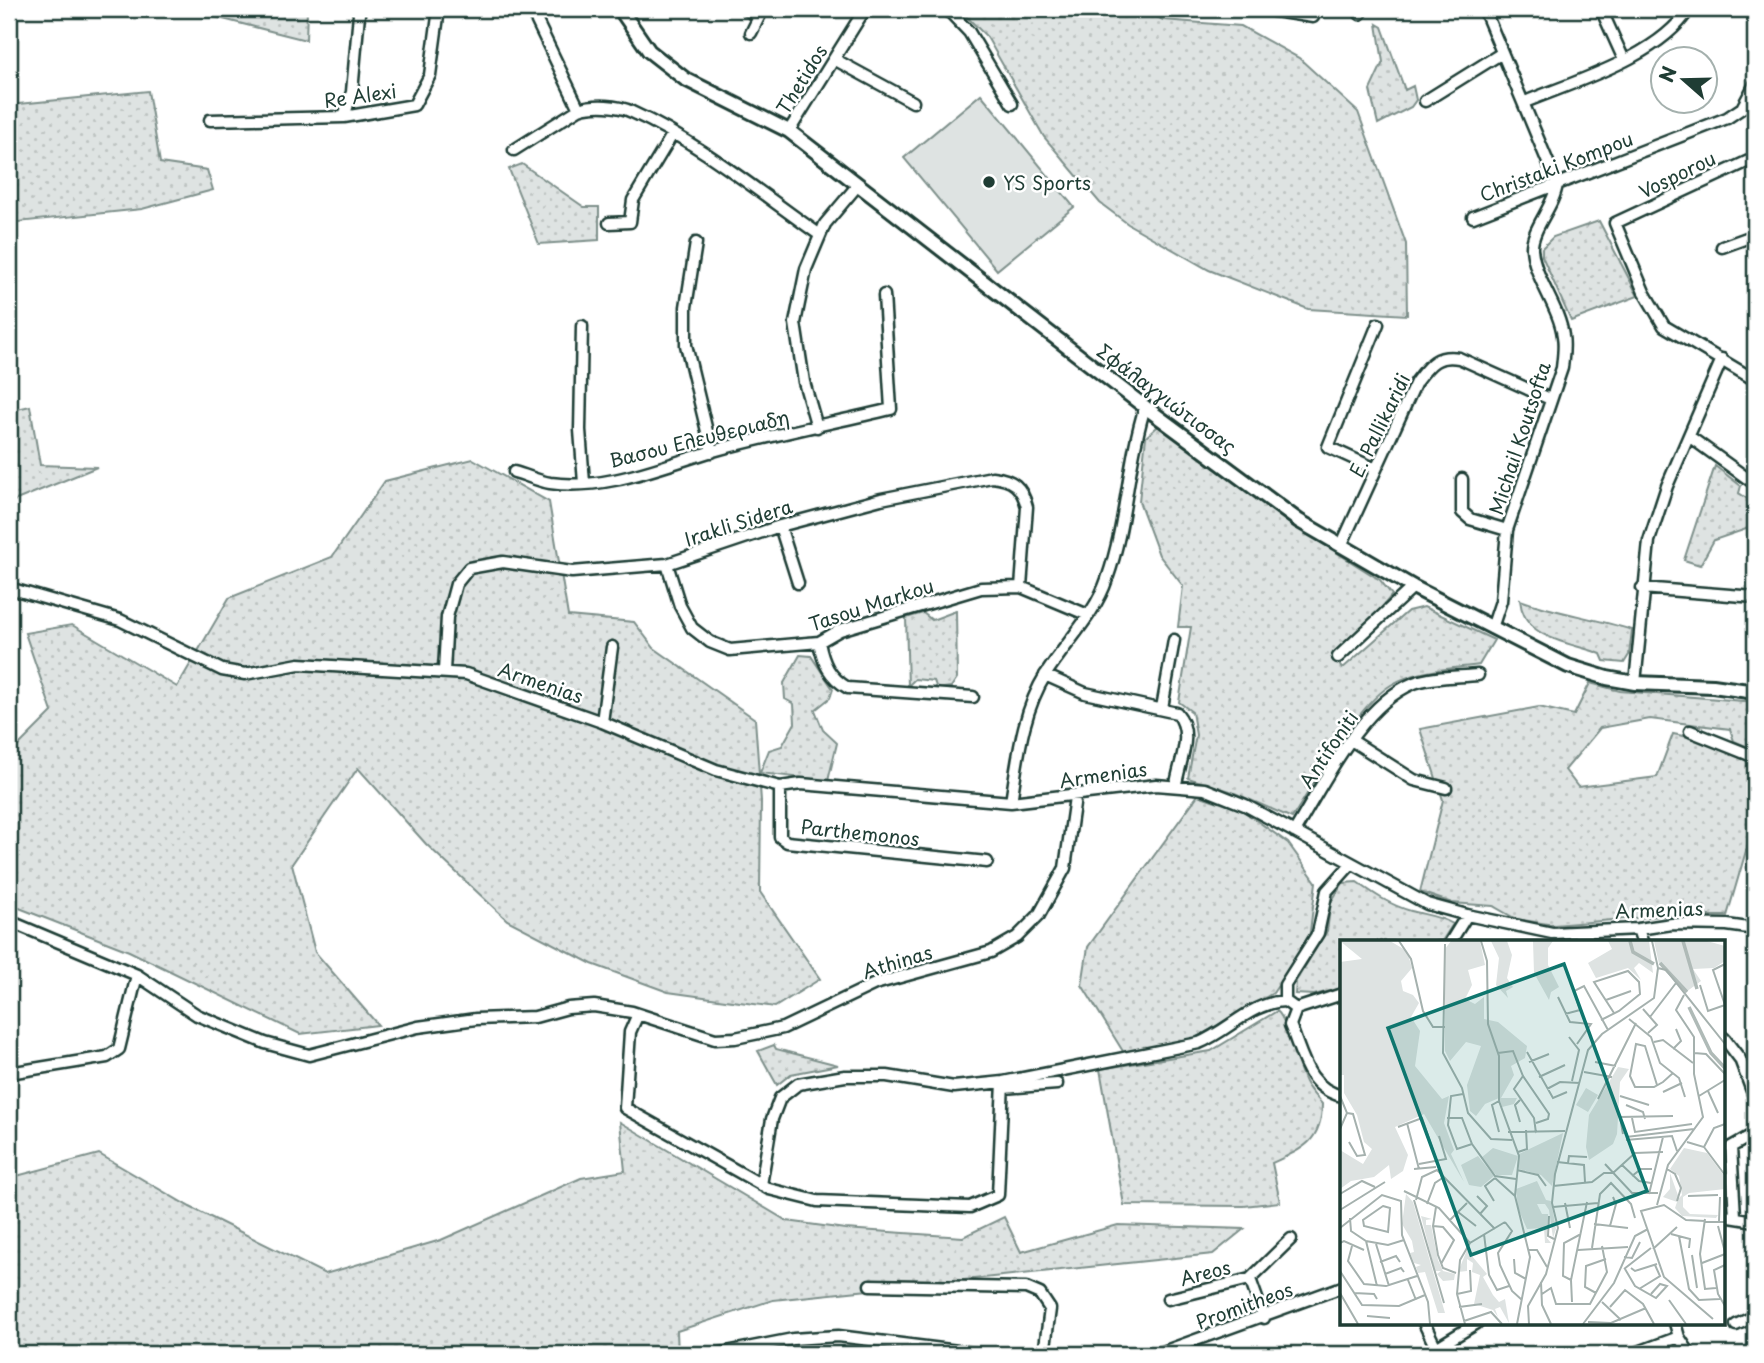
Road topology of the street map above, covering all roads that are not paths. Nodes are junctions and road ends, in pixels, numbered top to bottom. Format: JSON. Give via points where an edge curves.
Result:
{"nodes":[{"id":1,"x":357,"y":9,"type":"edge"},
{"id":2,"x":439,"y":9,"type":"edge"},
{"id":3,"x":531,"y":9,"type":"edge"},
{"id":4,"x":620,"y":9,"type":"edge"},
{"id":5,"x":746,"y":9,"type":"edge"},
{"id":6,"x":864,"y":9,"type":"edge"},
{"id":7,"x":947,"y":9,"type":"edge"},
{"id":8,"x":1261,"y":9,"type":"edge"},
{"id":9,"x":1484,"y":9,"type":"edge"},
{"id":10,"x":1601,"y":9,"type":"edge"},
{"id":11,"x":1689,"y":9,"type":"edge"},
{"id":12,"x":761,"y":13,"type":"edge"},
{"id":13,"x":1313,"y":17,"type":"dead end"},
{"id":14,"x":751,"y":33,"type":"dead end"},
{"id":15,"x":1502,"y":53,"type":"junction"},
{"id":16,"x":834,"y":59,"type":"junction"},
{"id":17,"x":1625,"y":60,"type":"junction"},
{"id":18,"x":1755,"y":84,"type":"edge"},
{"id":19,"x":1425,"y":101,"type":"dead end"},
{"id":20,"x":1525,"y":102,"type":"junction"},
{"id":21,"x":913,"y":103,"type":"dead end"},
{"id":22,"x":1012,"y":104,"type":"dead end"},
{"id":23,"x":579,"y":109,"type":"junction"},
{"id":24,"x":344,"y":117,"type":"junction"},
{"id":25,"x":210,"y":120,"type":"dead end"},
{"id":26,"x":789,"y":131,"type":"junction"},
{"id":27,"x":672,"y":135,"type":"junction"},
{"id":28,"x":514,"y":150,"type":"dead end"},
{"id":29,"x":1755,"y":158,"type":"edge"},
{"id":30,"x":1557,"y":184,"type":"junction"},
{"id":31,"x":857,"y":186,"type":"junction"},
{"id":32,"x":1473,"y":217,"type":"dead end"},
{"id":33,"x":609,"y":223,"type":"dead end"},
{"id":34,"x":1755,"y":234,"type":"edge"},
{"id":35,"x":820,"y":235,"type":"junction"},
{"id":36,"x":696,"y":243,"type":"dead end"},
{"id":37,"x":1722,"y":247,"type":"dead end"},
{"id":38,"x":884,"y":295,"type":"dead end"},
{"id":39,"x":1378,"y":324,"type":"dead end"},
{"id":40,"x":582,"y":326,"type":"dead end"},
{"id":41,"x":1722,"y":359,"type":"junction"},
{"id":42,"x":1755,"y":380,"type":"edge"},
{"id":43,"x":1550,"y":399,"type":"junction"},
{"id":44,"x":1145,"y":407,"type":"junction"},
{"id":45,"x":817,"y":426,"type":"junction"},
{"id":46,"x":1690,"y":437,"type":"junction"},
{"id":47,"x":712,"y":452,"type":"junction"},
{"id":48,"x":1376,"y":469,"type":"junction"},
{"id":49,"x":514,"y":472,"type":"dead end"},
{"id":50,"x":1462,"y":479,"type":"dead end"},
{"id":51,"x":584,"y":483,"type":"junction"},
{"id":52,"x":1755,"y":484,"type":"edge"},
{"id":53,"x":780,"y":526,"type":"junction"},
{"id":54,"x":1507,"y":530,"type":"junction"},
{"id":55,"x":1340,"y":545,"type":"junction"},
{"id":56,"x":667,"y":564,"type":"junction"},
{"id":57,"x":798,"y":583,"type":"dead end"},
{"id":58,"x":1021,"y":587,"type":"junction"},
{"id":59,"x":1413,"y":587,"type":"junction"},
{"id":60,"x":9,"y":588,"type":"edge"},
{"id":61,"x":1643,"y":588,"type":"junction"},
{"id":62,"x":1755,"y":597,"type":"edge"},
{"id":63,"x":1088,"y":615,"type":"junction"},
{"id":64,"x":1492,"y":628,"type":"junction"},
{"id":65,"x":1174,"y":640,"type":"dead end"},
{"id":66,"x":819,"y":642,"type":"junction"},
{"id":67,"x":612,"y":647,"type":"dead end"},
{"id":68,"x":1338,"y":657,"type":"dead end"},
{"id":69,"x":444,"y":671,"type":"junction"},
{"id":70,"x":1045,"y":675,"type":"junction"},
{"id":71,"x":1478,"y":675,"type":"dead end"},
{"id":72,"x":1635,"y":683,"type":"junction"},
{"id":73,"x":1755,"y":692,"type":"edge"},
{"id":74,"x":972,"y":697,"type":"dead end"},
{"id":75,"x":1162,"y":708,"type":"junction"},
{"id":76,"x":602,"y":722,"type":"junction"},
{"id":77,"x":1690,"y":731,"type":"dead end"},
{"id":78,"x":1351,"y":740,"type":"junction"},
{"id":79,"x":1755,"y":757,"type":"edge"},
{"id":80,"x":1176,"y":784,"type":"junction"},
{"id":81,"x":780,"y":788,"type":"junction"},
{"id":82,"x":1446,"y":788,"type":"dead end"},
{"id":83,"x":1075,"y":797,"type":"junction"},
{"id":84,"x":1011,"y":802,"type":"junction"},
{"id":85,"x":1294,"y":832,"type":"junction"},
{"id":86,"x":987,"y":862,"type":"dead end"},
{"id":87,"x":1351,"y":864,"type":"junction"},
{"id":88,"x":1467,"y":915,"type":"junction"},
{"id":89,"x":9,"y":921,"type":"edge"},
{"id":90,"x":1639,"y":929,"type":"junction"},
{"id":91,"x":1755,"y":929,"type":"edge"},
{"id":92,"x":1553,"y":937,"type":"edge"},
{"id":93,"x":1452,"y":940,"type":"edge"},
{"id":94,"x":1642,"y":940,"type":"edge"},
{"id":95,"x":137,"y":975,"type":"junction"},
{"id":96,"x":1340,"y":995,"type":"edge"},
{"id":97,"x":1285,"y":1001,"type":"junction"},
{"id":98,"x":1296,"y":1009,"type":"junction"},
{"id":99,"x":638,"y":1014,"type":"junction"},
{"id":100,"x":1726,"y":1041,"type":"edge"},
{"id":101,"x":9,"y":1073,"type":"edge"},
{"id":102,"x":1057,"y":1084,"type":"dead end"},
{"id":103,"x":1003,"y":1085,"type":"junction"},
{"id":104,"x":1340,"y":1096,"type":"edge"},
{"id":105,"x":1755,"y":1098,"type":"edge"},
{"id":106,"x":1752,"y":1135,"type":"dead end"},
{"id":107,"x":761,"y":1185,"type":"junction"},
{"id":108,"x":1726,"y":1216,"type":"edge"},
{"id":109,"x":1735,"y":1216,"type":"junction"},
{"id":110,"x":1755,"y":1220,"type":"edge"},
{"id":111,"x":1291,"y":1239,"type":"dead end"},
{"id":112,"x":1250,"y":1279,"type":"junction"},
{"id":113,"x":870,"y":1285,"type":"dead end"},
{"id":114,"x":1340,"y":1288,"type":"edge"},
{"id":115,"x":1168,"y":1299,"type":"dead end"},
{"id":116,"x":1755,"y":1316,"type":"edge"},
{"id":117,"x":1264,"y":1318,"type":"junction"},
{"id":118,"x":1424,"y":1324,"type":"edge"},
{"id":119,"x":1476,"y":1324,"type":"edge"},
{"id":120,"x":1675,"y":1324,"type":"edge"},
{"id":121,"x":1736,"y":1325,"type":"dead end"},
{"id":122,"x":1679,"y":1337,"type":"junction"},
{"id":123,"x":1438,"y":1351,"type":"edge"},
{"id":124,"x":716,"y":1354,"type":"edge"},
{"id":125,"x":982,"y":1354,"type":"edge"},
{"id":126,"x":1044,"y":1354,"type":"edge"},
{"id":127,"x":1157,"y":1354,"type":"edge"},
{"id":128,"x":1633,"y":1354,"type":"edge"},
{"id":129,"x":1690,"y":1354,"type":"edge"}],
"edges":[{"from":1,"to":24,"type":"street","via":[[352,92]]},
{"from":2,"to":24,"type":"street","name":"Re Alexi","via":[[430,75],[414,105]]},
{"from":3,"to":23,"type":"street"},
{"from":4,"to":26,"type":"street","name":"Σφάλαγγιώτισσας","via":[[649,51],[685,79]]},
{"from":5,"to":12,"type":"street"},
{"from":6,"to":16,"type":"street","name":"Thetidos"},
{"from":7,"to":22,"type":"street","via":[[970,32]]},
{"from":8,"to":13,"type":"street"},
{"from":9,"to":15,"type":"street"},
{"from":10,"to":17,"type":"street"},
{"from":11,"to":17,"type":"street","via":[[1676,28]]},
{"from":12,"to":14,"type":"street"},
{"from":15,"to":19,"type":"street"},
{"from":15,"to":20,"type":"street"},
{"from":16,"to":21,"type":"street"},
{"from":16,"to":26,"type":"street","name":"Thetidos"},
{"from":17,"to":20,"type":"street"},
{"from":18,"to":30,"type":"street","name":"Christaki Kompou","via":[[1742,108],[1727,118]]},
{"from":20,"to":30,"type":"street"},
{"from":23,"to":27,"type":"street","via":[[591,105],[630,110]]},
{"from":23,"to":28,"type":"street"},
{"from":24,"to":25,"type":"street","name":"Re Alexi"},
{"from":26,"to":31,"type":"street","name":"Σφάλαγγιώτισσας"},
{"from":27,"to":33,"type":"street","via":[[633,200],[630,222]]},
{"from":27,"to":35,"type":"street"},
{"from":29,"to":41,"type":"street","name":"Vosporou","via":[[1615,223],[1664,326]]},
{"from":30,"to":32,"type":"street","name":"Christaki Kompou"},
{"from":30,"to":43,"type":"street","name":"Michail Koutsofta","via":[[1553,204],[1532,245],[1534,262],[1563,333],[1562,368]]},
{"from":31,"to":35,"type":"street"},
{"from":31,"to":44,"type":"street","name":"Σφάλαγγιώτισσας"},
{"from":34,"to":37,"type":"street"},
{"from":35,"to":45,"type":"street","via":[[806,269],[795,323],[804,382]]},
{"from":36,"to":47,"type":"street","via":[[686,307],[686,345]]},
{"from":38,"to":45,"type":"street","name":"Βασου Ελευθεριαδη","via":[[891,409]]},
{"from":39,"to":48,"type":"street","via":[[1328,447]]},
{"from":40,"to":51,"type":"street"},
{"from":41,"to":42,"type":"street"},
{"from":41,"to":46,"type":"street"},
{"from":43,"to":48,"type":"street","name":"E. Pallikaridi","via":[[1460,358],[1445,356],[1431,362],[1416,382]]},
{"from":43,"to":54,"type":"street","name":"Michail Koutsofta"},
{"from":44,"to":55,"type":"street","name":"Σφάλαγγιώτισσας","via":[[1290,514]]},
{"from":44,"to":63,"type":"street","via":[[1134,440],[1116,549],[1106,582]]},
{"from":45,"to":47,"type":"street","name":"Βασου Ελευθεριαδη"},
{"from":46,"to":52,"type":"street"},
{"from":46,"to":61,"type":"street","via":[[1648,541]]},
{"from":47,"to":51,"type":"street","name":"Βασου Ελευθεριαδη","via":[[660,469]]},
{"from":48,"to":55,"type":"street","name":"E. Pallikaridi"},
{"from":49,"to":51,"type":"street","name":"Βασου Ελευθεριαδη","via":[[550,482]]},
{"from":50,"to":54,"type":"street","via":[[1462,512],[1470,519]]},
{"from":53,"to":56,"type":"street","name":"Irakli Sidera"},
{"from":53,"to":57,"type":"street"},
{"from":53,"to":58,"type":"street","name":"Irakli Sidera","via":[[881,499],[1004,478],[1017,484],[1027,507]]},
{"from":54,"to":64,"type":"street","name":"Michail Koutsofta","via":[[1502,601]]},
{"from":55,"to":59,"type":"street","name":"Σφάλαγγιώτισσας"},
{"from":56,"to":66,"type":"street","name":"Tasou Markou","via":[[692,628],[710,642],[730,650]]},
{"from":56,"to":69,"type":"street","name":"Irakli Sidera","via":[[572,572],[503,562],[469,568],[456,584],[447,617]]},
{"from":58,"to":63,"type":"street","name":"Tasou Markou"},
{"from":58,"to":66,"type":"street","name":"Tasou Markou","via":[[957,594],[839,630]]},
{"from":59,"to":64,"type":"street","name":"Σφάλαγγιώτισσας"},
{"from":59,"to":68,"type":"street"},
{"from":60,"to":69,"type":"street","name":"Armenias","via":[[120,620],[222,670],[245,674],[299,664]]},
{"from":61,"to":62,"type":"street"},
{"from":61,"to":72,"type":"street"},
{"from":63,"to":70,"type":"street"},
{"from":64,"to":72,"type":"street","name":"Σφάλαγγιώτισσας","via":[[1568,666]]},
{"from":65,"to":75,"type":"street"},
{"from":66,"to":74,"type":"street","via":[[823,662],[834,680],[848,688]]},
{"from":67,"to":76,"type":"street"},
{"from":69,"to":76,"type":"street","name":"Armenias","via":[[490,682]]},
{"from":70,"to":75,"type":"street","via":[[1085,693]]},
{"from":70,"to":84,"type":"street","via":[[1021,738]]},
{"from":71,"to":78,"type":"street","name":"Antifoniti","via":[[1415,683],[1382,703]]},
{"from":72,"to":73,"type":"street","name":"Σφάλαγγιώτισσας"},
{"from":75,"to":80,"type":"street","via":[[1177,713],[1185,723],[1187,735]]},
{"from":76,"to":81,"type":"street","name":"Armenias","via":[[716,770]]},
{"from":77,"to":79,"type":"street"},
{"from":78,"to":82,"type":"street","via":[[1414,780]]},
{"from":78,"to":85,"type":"street","name":"Antifoniti"},
{"from":80,"to":83,"type":"street","name":"Armenias"},
{"from":80,"to":85,"type":"street","name":"Armenias","via":[[1215,793]]},
{"from":81,"to":84,"type":"street","name":"Armenias","via":[[801,783]]},
{"from":81,"to":86,"type":"street","name":"Parthemonos","via":[[780,837],[787,842]]},
{"from":83,"to":84,"type":"street","name":"Armenias"},
{"from":83,"to":99,"type":"street","name":"Athinas","via":[[1070,845],[1056,888],[1017,937],[991,952],[875,984],[762,1034],[715,1040]]},
{"from":85,"to":87,"type":"street","name":"Armenias"},
{"from":87,"to":88,"type":"street","name":"Armenias","via":[[1427,904]]},
{"from":87,"to":97,"type":"street","via":[[1327,891],[1318,933],[1285,985]]},
{"from":88,"to":92,"type":"street","name":"Armenias"},
{"from":88,"to":93,"type":"street"},
{"from":89,"to":95,"type":"street","name":"Athinas"},
{"from":90,"to":91,"type":"street","name":"Armenias","via":[[1672,924]]},
{"from":90,"to":92,"type":"street","name":"Armenias"},
{"from":90,"to":94,"type":"street"},
{"from":95,"to":99,"type":"street","name":"Athinas","via":[[197,1016],[309,1055],[418,1027],[476,1019],[536,1017],[594,1006]]},
{"from":95,"to":101,"type":"street","via":[[118,1049],[107,1057]]},
{"from":96,"to":98,"type":"street"},
{"from":97,"to":98,"type":"street"},
{"from":97,"to":103,"type":"street","via":[[1266,1002],[1199,1043]]},
{"from":98,"to":104,"type":"street","via":[[1290,1025],[1312,1078],[1325,1093]]},
{"from":99,"to":107,"type":"street","via":[[630,1032],[625,1108]]},
{"from":100,"to":105,"type":"street","via":[[1740,1059]]},
{"from":102,"to":103,"type":"street"},
{"from":103,"to":107,"type":"street","via":[[954,1087],[887,1076],[845,1076],[798,1084],[780,1098],[772,1119]]},
{"from":103,"to":107,"type":"street","via":[[998,1195],[970,1207],[817,1200]]},
{"from":106,"to":109,"type":"street","via":[[1731,1147]]},
{"from":108,"to":109,"type":"street"},
{"from":109,"to":110,"type":"street"},
{"from":111,"to":112,"type":"street","name":"Areos"},
{"from":112,"to":115,"type":"street","name":"Areos"},
{"from":112,"to":117,"type":"street","name":"Areos"},
{"from":113,"to":126,"type":"street","via":[[1026,1288],[1040,1294],[1050,1309]]},
{"from":114,"to":117,"type":"street","name":"Promitheos"},
{"from":116,"to":121,"type":"street"},
{"from":117,"to":127,"type":"street","name":"Promitheos"},
{"from":118,"to":123,"type":"street"},
{"from":119,"to":123,"type":"street"},
{"from":120,"to":122,"type":"street"},
{"from":122,"to":128,"type":"street"},
{"from":122,"to":129,"type":"street"},
{"from":124,"to":125,"type":"street","via":[[793,1339],[838,1336]]}]}
